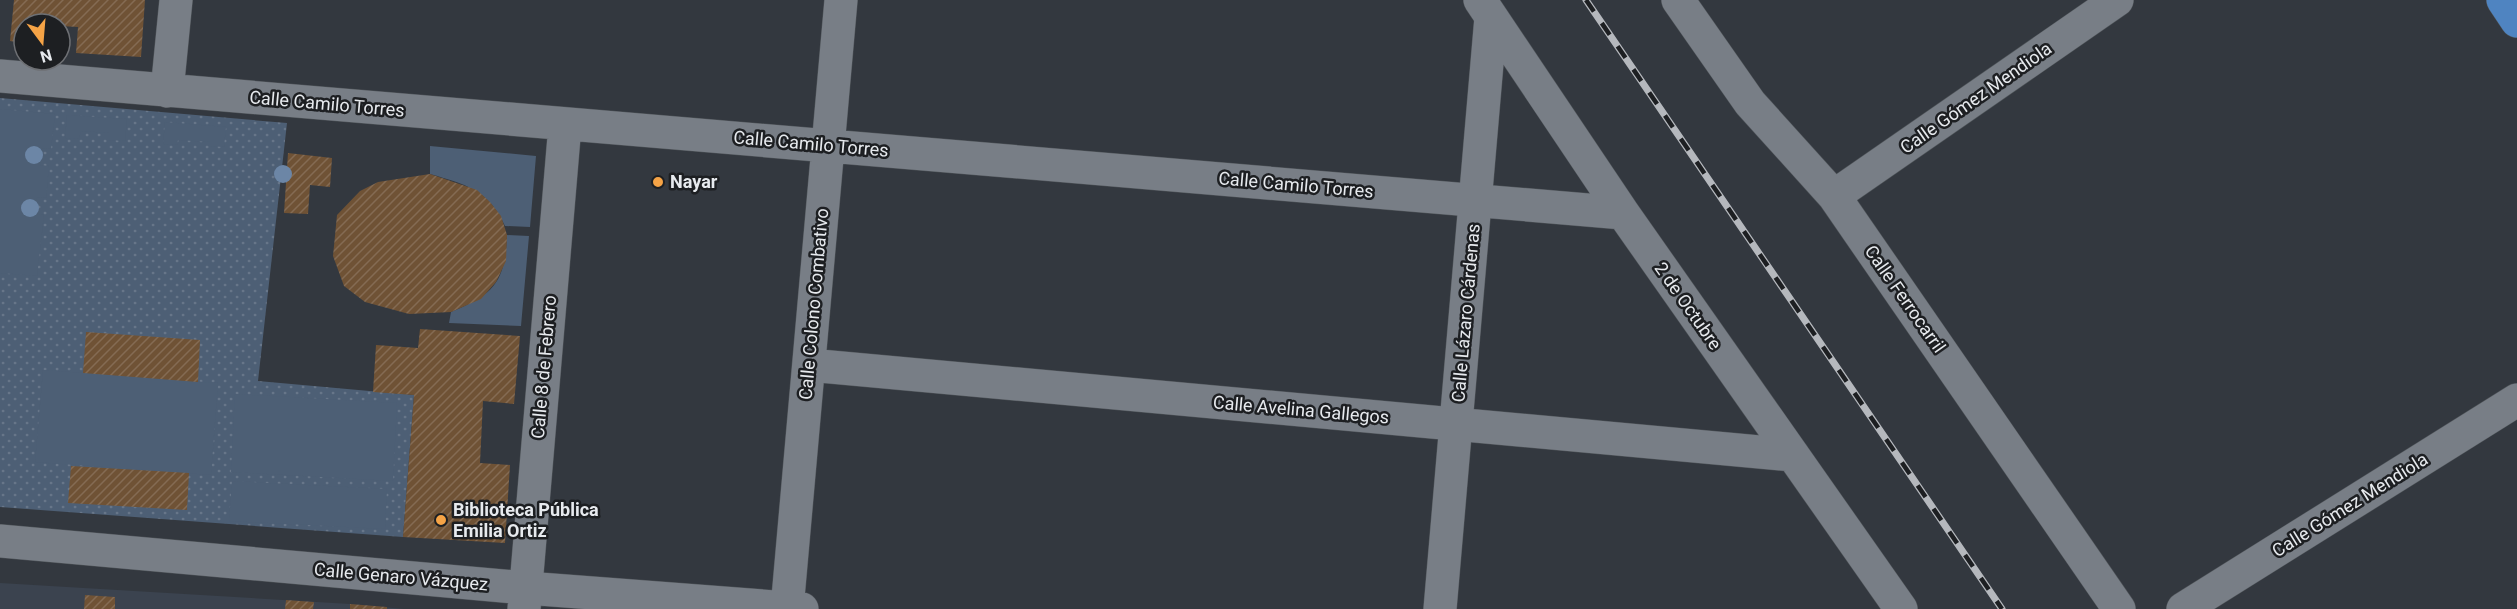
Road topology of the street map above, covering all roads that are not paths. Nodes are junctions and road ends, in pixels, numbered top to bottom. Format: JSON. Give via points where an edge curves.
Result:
{"nodes":[{"id":1,"x":176,"y":0,"type":"edge"},
{"id":2,"x":841,"y":0,"type":"edge"},
{"id":3,"x":1678,"y":0,"type":"edge"},
{"id":4,"x":2117,"y":0,"type":"edge"},
{"id":5,"x":2504,"y":0,"type":"edge"},
{"id":6,"x":1486,"y":9,"type":"edge"},
{"id":7,"x":2517,"y":21,"type":"edge"},
{"id":8,"x":0,"y":76,"type":"edge"},
{"id":9,"x":167,"y":90,"type":"junction"},
{"id":10,"x":565,"y":125,"type":"junction"},
{"id":11,"x":828,"y":145,"type":"junction"},
{"id":12,"x":1834,"y":196,"type":"junction"},
{"id":13,"x":1475,"y":200,"type":"junction"},
{"id":14,"x":1623,"y":213,"type":"junction"},
{"id":15,"x":809,"y":365,"type":"junction"},
{"id":16,"x":2517,"y":400,"type":"edge"},
{"id":17,"x":1456,"y":424,"type":"junction"},
{"id":18,"x":1793,"y":454,"type":"junction"},
{"id":19,"x":0,"y":541,"type":"edge"},
{"id":20,"x":525,"y":598,"type":"edge"},
{"id":21,"x":792,"y":609,"type":"edge"},
{"id":22,"x":1440,"y":609,"type":"edge"},
{"id":23,"x":1900,"y":609,"type":"edge"},
{"id":24,"x":2119,"y":609,"type":"edge"},
{"id":25,"x":2183,"y":609,"type":"edge"}],
"edges":[{"from":1,"to":9,"type":"street"},
{"from":2,"to":11,"type":"street","name":"Calle Colono Combativo"},
{"from":3,"to":12,"type":"street","name":"Calle Ferrocarril","via":[[1750,103]]},
{"from":4,"to":12,"type":"street","name":"Calle Gómez Mendiola"},
{"from":5,"to":7,"type":"highway"},
{"from":6,"to":13,"type":"street","name":"Calle Lázaro Cárdenas"},
{"from":6,"to":14,"type":"street","name":"2 de Octubre"},
{"from":8,"to":9,"type":"street","name":"Calle Camilo Torres"},
{"from":9,"to":10,"type":"street","name":"Calle Camilo Torres"},
{"from":10,"to":11,"type":"street","name":"Calle Camilo Torres"},
{"from":10,"to":20,"type":"street","name":"Calle 8 de Febrero"},
{"from":11,"to":13,"type":"street","name":"Calle Camilo Torres"},
{"from":11,"to":15,"type":"street","name":"Calle Colono Combativo"},
{"from":12,"to":24,"type":"street","name":"Calle Ferrocarril"},
{"from":13,"to":14,"type":"street","name":"Calle Camilo Torres"},
{"from":13,"to":17,"type":"street","name":"Calle Lázaro Cárdenas"},
{"from":14,"to":18,"type":"street","name":"2 de Octubre"},
{"from":15,"to":17,"type":"street","name":"Calle Avelina Gallegos"},
{"from":15,"to":21,"type":"street","name":"Calle Colono Combativo"},
{"from":16,"to":25,"type":"street","name":"Calle Gómez Mendiola"},
{"from":17,"to":18,"type":"street","name":"Calle Avelina Gallegos"},
{"from":17,"to":22,"type":"street","name":"Calle Lázaro Cárdenas"},
{"from":18,"to":23,"type":"street","name":"2 de Octubre"},
{"from":19,"to":20,"type":"street","name":"Calle Genaro Vázquez"},
{"from":20,"to":21,"type":"street","name":"Calle Genaro Vázquez"}]}
